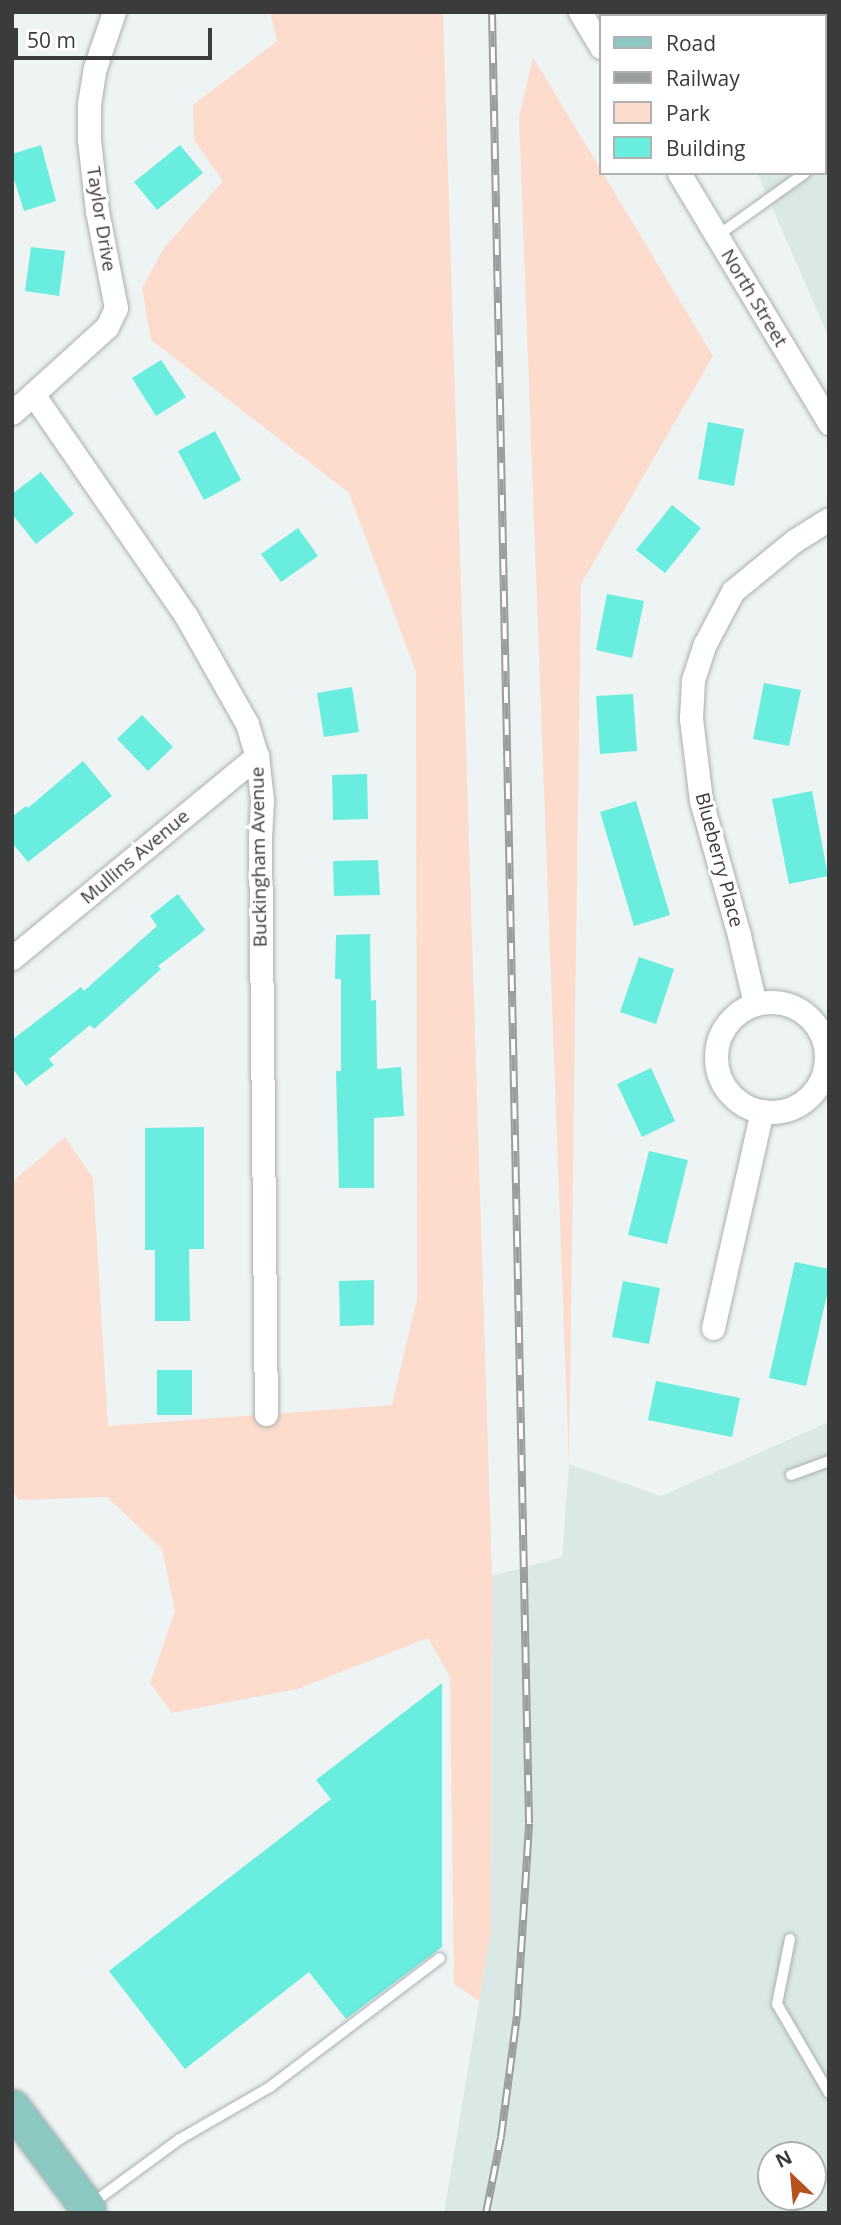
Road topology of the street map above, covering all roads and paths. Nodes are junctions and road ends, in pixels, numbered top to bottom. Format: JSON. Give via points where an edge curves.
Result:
{"nodes":[{"id":1,"x":114,"y":12,"type":"edge"},
{"id":2,"x":580,"y":12,"type":"edge"},
{"id":3,"x":600,"y":45,"type":"edge"},
{"id":4,"x":680,"y":175,"type":"edge"},
{"id":5,"x":802,"y":175,"type":"edge"},
{"id":6,"x":717,"y":236,"type":"junction"},
{"id":7,"x":33,"y":394,"type":"junction"},
{"id":8,"x":12,"y":412,"type":"edge"},
{"id":9,"x":829,"y":423,"type":"edge"},
{"id":10,"x":829,"y":519,"type":"edge"},
{"id":11,"x":257,"y":756,"type":"junction"},
{"id":12,"x":12,"y":958,"type":"edge"},
{"id":13,"x":755,"y":1004,"type":"junction"},
{"id":14,"x":826,"y":1038,"type":"edge"},
{"id":15,"x":762,"y":1111,"type":"junction"},
{"id":16,"x":713,"y":1328,"type":"dead end"},
{"id":17,"x":266,"y":1414,"type":"dead end"},
{"id":18,"x":829,"y":1461,"type":"edge"},
{"id":19,"x":792,"y":1475,"type":"dead end"},
{"id":20,"x":790,"y":1939,"type":"dead end"},
{"id":21,"x":440,"y":1958,"type":"dead end"},
{"id":22,"x":829,"y":2093,"type":"edge"},
{"id":23,"x":12,"y":2107,"type":"edge"},
{"id":24,"x":96,"y":2211,"type":"edge"}],
"edges":[{"from":1,"to":7,"type":"street","name":"Taylor Drive","via":[[95,68],[89,140],[116,308],[107,327]]},
{"from":2,"to":3,"type":"street"},
{"from":4,"to":6,"type":"street","name":"North Street"},
{"from":5,"to":6,"type":"lane"},
{"from":6,"to":9,"type":"street","name":"North Street"},
{"from":7,"to":8,"type":"street"},
{"from":7,"to":11,"type":"street","name":"Buckingham Avenue","via":[[186,616],[247,724]]},
{"from":10,"to":13,"type":"street","name":"Blueberry Place","via":[[733,591],[705,644],[693,681],[691,718],[701,801]]},
{"from":11,"to":12,"type":"street","name":"Mullins Avenue"},
{"from":11,"to":17,"type":"street","name":"Buckingham Avenue","via":[[262,800]]},
{"from":13,"to":14,"type":"street","via":[[790,1006],[806,1014]]},
{"from":13,"to":15,"type":"street","via":[[728,1023],[716,1061],[733,1097]]},
{"from":14,"to":15,"type":"street","via":[[826,1062],[811,1095],[789,1108]]},
{"from":15,"to":16,"type":"street"},
{"from":18,"to":19,"type":"lane"},
{"from":20,"to":22,"type":"lane","via":[[777,2004]]},
{"from":21,"to":24,"type":"lane","via":[[270,2087],[180,2139]]},
{"from":23,"to":24,"type":"main road"}]}
